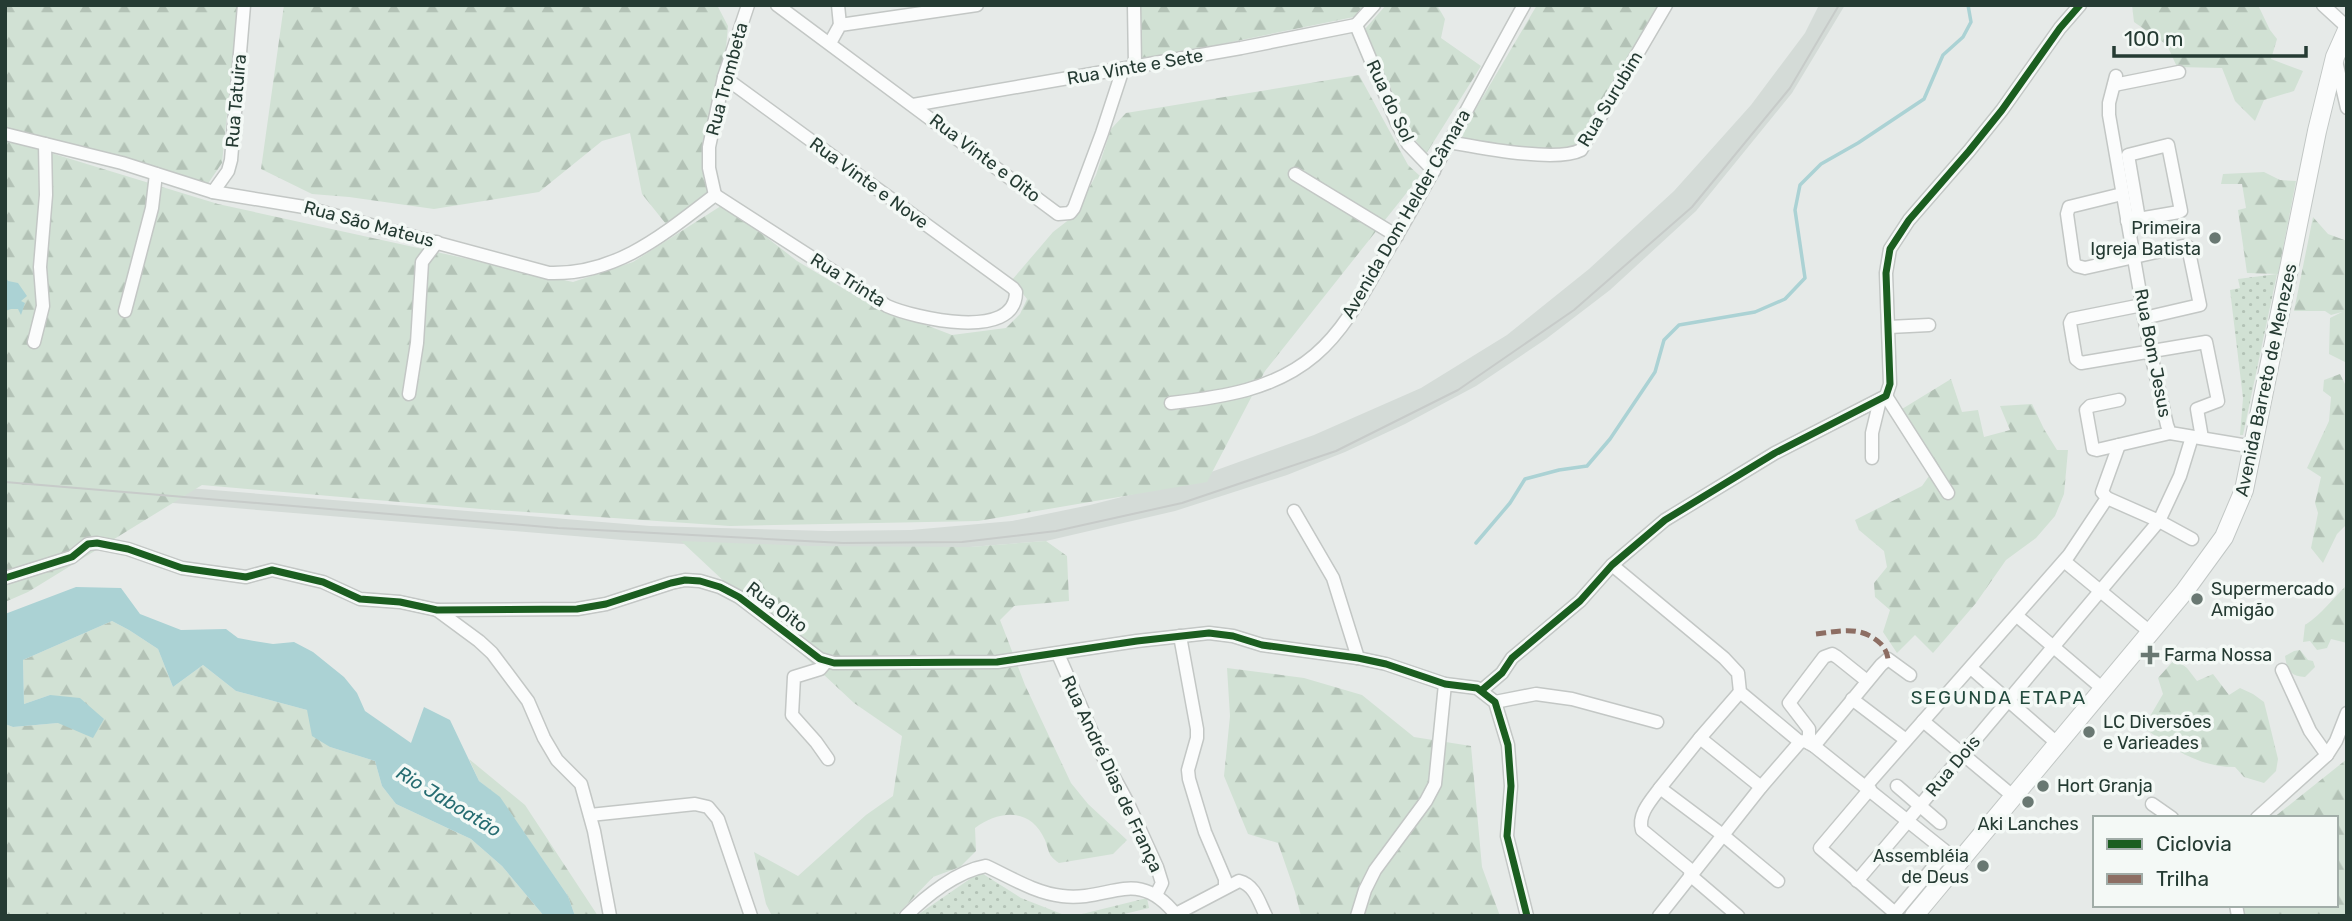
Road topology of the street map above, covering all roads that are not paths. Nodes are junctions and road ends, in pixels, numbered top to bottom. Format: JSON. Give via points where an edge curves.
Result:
{"nodes":[{"id":1,"x":244,"y":5,"type":"edge"},
{"id":2,"x":748,"y":5,"type":"edge"},
{"id":3,"x":777,"y":5,"type":"edge"},
{"id":4,"x":838,"y":5,"type":"edge"},
{"id":5,"x":977,"y":5,"type":"edge"},
{"id":6,"x":1134,"y":5,"type":"edge"},
{"id":7,"x":1374,"y":5,"type":"edge"},
{"id":8,"x":1524,"y":5,"type":"edge"},
{"id":9,"x":1666,"y":5,"type":"edge"},
{"id":10,"x":2080,"y":5,"type":"edge"},
{"id":11,"x":2323,"y":5,"type":"edge"},
{"id":12,"x":1356,"y":24,"type":"junction"},
{"id":13,"x":840,"y":25,"type":"junction"},
{"id":14,"x":2347,"y":29,"type":"edge"},
{"id":15,"x":830,"y":43,"type":"junction"},
{"id":16,"x":2335,"y":57,"type":"junction"},
{"id":17,"x":1129,"y":68,"type":"junction"},
{"id":18,"x":2179,"y":72,"type":"dead end"},
{"id":19,"x":724,"y":77,"type":"junction"},
{"id":20,"x":914,"y":105,"type":"junction"},
{"id":21,"x":2347,"y":108,"type":"edge"},
{"id":22,"x":5,"y":134,"type":"edge"},
{"id":23,"x":1449,"y":142,"type":"junction"},
{"id":24,"x":45,"y":144,"type":"junction"},
{"id":25,"x":1434,"y":171,"type":"junction"},
{"id":26,"x":156,"y":173,"type":"junction"},
{"id":27,"x":1294,"y":174,"type":"dead end"},
{"id":28,"x":213,"y":192,"type":"junction"},
{"id":29,"x":715,"y":194,"type":"junction"},
{"id":30,"x":2122,"y":194,"type":"junction"},
{"id":31,"x":2133,"y":220,"type":"junction"},
{"id":32,"x":1397,"y":236,"type":"junction"},
{"id":33,"x":437,"y":242,"type":"junction"},
{"id":34,"x":2133,"y":258,"type":"junction"},
{"id":35,"x":1013,"y":288,"type":"joint"},
{"id":36,"x":2142,"y":305,"type":"junction"},
{"id":37,"x":125,"y":311,"type":"dead end"},
{"id":38,"x":2144,"y":318,"type":"junction"},
{"id":39,"x":1929,"y":325,"type":"dead end"},
{"id":40,"x":1889,"y":327,"type":"junction"},
{"id":41,"x":34,"y":342,"type":"dead end"},
{"id":42,"x":2150,"y":351,"type":"junction"},
{"id":43,"x":409,"y":394,"type":"dead end"},
{"id":44,"x":1883,"y":398,"type":"junction"},
{"id":45,"x":2119,"y":400,"type":"dead end"},
{"id":46,"x":1171,"y":403,"type":"dead end"},
{"id":47,"x":2170,"y":433,"type":"junction"},
{"id":48,"x":2197,"y":438,"type":"junction"},
{"id":49,"x":2119,"y":445,"type":"junction"},
{"id":50,"x":2254,"y":447,"type":"junction"},
{"id":51,"x":1872,"y":458,"type":"dead end"},
{"id":52,"x":1948,"y":493,"type":"dead end"},
{"id":53,"x":2107,"y":498,"type":"junction"},
{"id":54,"x":1294,"y":511,"type":"dead end"},
{"id":55,"x":2159,"y":521,"type":"junction"},
{"id":56,"x":2192,"y":539,"type":"dead end"},
{"id":57,"x":2064,"y":561,"type":"junction"},
{"id":58,"x":1612,"y":565,"type":"junction"},
{"id":59,"x":5,"y":578,"type":"edge"},
{"id":60,"x":2101,"y":591,"type":"junction"},
{"id":61,"x":437,"y":610,"type":"junction"},
{"id":62,"x":2017,"y":616,"type":"junction"},
{"id":63,"x":2150,"y":632,"type":"junction"},
{"id":64,"x":1180,"y":636,"type":"junction"},
{"id":65,"x":2054,"y":647,"type":"junction"},
{"id":66,"x":1058,"y":654,"type":"junction"},
{"id":67,"x":1358,"y":658,"type":"junction"},
{"id":68,"x":826,"y":662,"type":"junction"},
{"id":69,"x":1971,"y":668,"type":"junction"},
{"id":70,"x":2282,"y":670,"type":"dead end"},
{"id":71,"x":1910,"y":675,"type":"dead end"},
{"id":72,"x":1867,"y":681,"type":"junction"},
{"id":73,"x":1445,"y":684,"type":"junction"},
{"id":74,"x":2103,"y":689,"type":"junction"},
{"id":75,"x":1482,"y":690,"type":"junction"},
{"id":76,"x":1740,"y":692,"type":"junction"},
{"id":77,"x":1852,"y":699,"type":"junction"},
{"id":78,"x":2008,"y":700,"type":"junction"},
{"id":79,"x":1495,"y":702,"type":"junction"},
{"id":80,"x":2347,"y":713,"type":"edge"},
{"id":81,"x":1657,"y":722,"type":"dead end"},
{"id":82,"x":1923,"y":722,"type":"junction"},
{"id":83,"x":1700,"y":738,"type":"junction"},
{"id":84,"x":1906,"y":740,"type":"junction"},
{"id":85,"x":2341,"y":741,"type":"edge"},
{"id":86,"x":1807,"y":744,"type":"junction"},
{"id":87,"x":2058,"y":744,"type":"junction"},
{"id":88,"x":1963,"y":754,"type":"junction"},
{"id":89,"x":2327,"y":755,"type":"junction"},
{"id":90,"x":828,"y":759,"type":"dead end"},
{"id":91,"x":1896,"y":786,"type":"dead end"},
{"id":92,"x":1761,"y":787,"type":"junction"},
{"id":93,"x":1660,"y":788,"type":"junction"},
{"id":94,"x":1868,"y":788,"type":"junction"},
{"id":95,"x":2014,"y":797,"type":"junction"},
{"id":96,"x":2152,"y":804,"type":"dead end"},
{"id":97,"x":1920,"y":805,"type":"junction"},
{"id":98,"x":590,"y":815,"type":"junction"},
{"id":99,"x":2169,"y":816,"type":"edge"},
{"id":100,"x":2259,"y":816,"type":"edge"},
{"id":101,"x":1907,"y":821,"type":"junction"},
{"id":102,"x":1940,"y":823,"type":"dead end"},
{"id":103,"x":1724,"y":836,"type":"junction"},
{"id":104,"x":1953,"y":857,"type":"junction"},
{"id":105,"x":1691,"y":874,"type":"junction"},
{"id":106,"x":1778,"y":881,"type":"dead end"},
{"id":107,"x":1857,"y":881,"type":"junction"},
{"id":108,"x":1225,"y":887,"type":"junction"},
{"id":109,"x":1156,"y":895,"type":"junction"},
{"id":110,"x":1177,"y":915,"type":"edge"},
{"id":111,"x":610,"y":916,"type":"edge"},
{"id":112,"x":751,"y":916,"type":"edge"},
{"id":113,"x":906,"y":916,"type":"edge"},
{"id":114,"x":1266,"y":916,"type":"edge"},
{"id":115,"x":1357,"y":916,"type":"edge"},
{"id":116,"x":1527,"y":916,"type":"edge"},
{"id":117,"x":1659,"y":916,"type":"edge"},
{"id":118,"x":1738,"y":916,"type":"edge"},
{"id":119,"x":1913,"y":916,"type":"edge"}],
"edges":[{"from":1,"to":28,"type":"street","name":"Rua Tatuira","via":[[231,160]]},
{"from":2,"to":19,"type":"street","name":"Rua Trombeta"},
{"from":3,"to":15,"type":"street","name":"Rua Vinte e Oito"},
{"from":4,"to":13,"type":"street"},
{"from":5,"to":13,"type":"street"},
{"from":6,"to":17,"type":"street"},
{"from":7,"to":12,"type":"street"},
{"from":8,"to":23,"type":"street","name":"Avenida Dom Helder Câmara"},
{"from":9,"to":23,"type":"street","name":"Rua Surubim","via":[[1581,150],[1521,153]]},
{"from":10,"to":40,"type":"street","via":[[1994,121],[1919,206],[1889,249]]},
{"from":11,"to":14,"type":"street"},
{"from":12,"to":17,"type":"street","name":"Rua Vinte e Sete"},
{"from":12,"to":25,"type":"street","name":"Rua do Sol","via":[[1408,144]]},
{"from":13,"to":15,"type":"street"},
{"from":14,"to":16,"type":"main road","name":"Avenida Barreto de Menezes"},
{"from":15,"to":20,"type":"street","name":"Rua Vinte e Oito"},
{"from":16,"to":21,"type":"street"},
{"from":16,"to":50,"type":"main road","name":"Avenida Barreto de Menezes"},
{"from":17,"to":20,"type":"street","name":"Rua Vinte e Sete"},
{"from":17,"to":20,"type":"street","name":"Rua Vinte e Oito","via":[[1074,208],[1065,214],[1058,214]]},
{"from":18,"to":30,"type":"street","name":"Rua Bom Jesus","via":[[2115,81],[2109,115]]},
{"from":19,"to":29,"type":"street","name":"Rua Trombeta","via":[[708,156]]},
{"from":19,"to":35,"type":"street","name":"Rua Vinte e Nove"},
{"from":22,"to":24,"type":"street","name":"Rua São Mateus"},
{"from":23,"to":25,"type":"street","name":"Avenida Dom Helder Câmara"},
{"from":24,"to":26,"type":"street","name":"Rua São Mateus"},
{"from":24,"to":41,"type":"street","via":[[43,306]]},
{"from":25,"to":32,"type":"street","name":"Avenida Dom Helder Câmara"},
{"from":26,"to":28,"type":"street","name":"Rua São Mateus"},
{"from":26,"to":37,"type":"street","via":[[152,208]]},
{"from":27,"to":32,"type":"street"},
{"from":28,"to":33,"type":"street","name":"Rua São Mateus","via":[[304,206]]},
{"from":29,"to":33,"type":"street","name":"Rua São Mateus","via":[[635,253],[572,274],[549,273]]},
{"from":29,"to":35,"type":"street","name":"Rua Trinta","via":[[900,311],[954,321],[992,321],[1006,315],[1015,302]]},
{"from":30,"to":31,"type":"street","name":"Rua Bom Jesus"},
{"from":30,"to":34,"type":"street","via":[[2069,207],[2074,263],[2085,268]]},
{"from":31,"to":31,"type":"street","via":[[2181,211],[2168,145],[2128,155]]},
{"from":31,"to":34,"type":"street","name":"Rua Bom Jesus"},
{"from":32,"to":46,"type":"street","name":"Avenida Dom Helder Câmara","via":[[1344,323],[1314,356],[1280,378],[1246,391]]},
{"from":33,"to":43,"type":"street","via":[[422,262]]},
{"from":34,"to":36,"type":"street","name":"Rua Bom Jesus"},
{"from":34,"to":38,"type":"street","via":[[2188,247],[2200,304]]},
{"from":36,"to":38,"type":"street","name":"Rua Bom Jesus"},
{"from":36,"to":42,"type":"street","via":[[2072,319],[2076,359],[2081,363]]},
{"from":38,"to":42,"type":"street","name":"Rua Bom Jesus"},
{"from":39,"to":40,"type":"street"},
{"from":40,"to":44,"type":"street","via":[[1890,384]]},
{"from":42,"to":47,"type":"street","name":"Rua Bom Jesus"},
{"from":42,"to":48,"type":"street","via":[[2207,344],[2218,401],[2197,409]]},
{"from":44,"to":51,"type":"street","via":[[1872,433]]},
{"from":44,"to":52,"type":"street"},
{"from":44,"to":58,"type":"street","via":[[1775,453],[1664,520]]},
{"from":45,"to":49,"type":"street","via":[[2085,410],[2093,449]]},
{"from":47,"to":48,"type":"street","name":"Rua Bom Jesus"},
{"from":47,"to":49,"type":"street"},
{"from":48,"to":50,"type":"street","name":"Rua Bom Jesus"},
{"from":48,"to":55,"type":"street"},
{"from":49,"to":53,"type":"street","via":[[2102,492]]},
{"from":50,"to":63,"type":"main road","name":"Avenida Barreto de Menezes","via":[[2244,490],[2224,537]]},
{"from":53,"to":55,"type":"street"},
{"from":53,"to":57,"type":"street"},
{"from":54,"to":67,"type":"street","via":[[1333,578]]},
{"from":55,"to":56,"type":"street"},
{"from":55,"to":60,"type":"street","name":"Rua Dois"},
{"from":57,"to":60,"type":"street"},
{"from":57,"to":62,"type":"street"},
{"from":58,"to":75,"type":"street"},
{"from":58,"to":76,"type":"street","via":[[1731,665],[1738,673]]},
{"from":59,"to":61,"type":"street","via":[[72,557],[88,544],[97,543],[182,568],[246,577],[272,570],[323,582],[360,599]]},
{"from":60,"to":63,"type":"street"},
{"from":60,"to":65,"type":"street","name":"Rua Dois"},
{"from":61,"to":68,"type":"street","name":"Rua Oito","via":[[578,609],[671,583],[700,581],[739,597]]},
{"from":61,"to":98,"type":"street","via":[[480,641],[528,701],[552,751],[581,784]]},
{"from":62,"to":65,"type":"street"},
{"from":62,"to":69,"type":"street"},
{"from":63,"to":74,"type":"main road","name":"Avenida Barreto de Menezes"},
{"from":64,"to":66,"type":"street"},
{"from":64,"to":67,"type":"street","via":[[1209,633]]},
{"from":64,"to":108,"type":"street","via":[[1197,729],[1189,779]]},
{"from":65,"to":74,"type":"street"},
{"from":65,"to":78,"type":"street","name":"Rua Dois"},
{"from":66,"to":68,"type":"street","via":[[961,664]]},
{"from":66,"to":109,"type":"street","name":"Rua André Dias de França","via":[[1157,867],[1162,883]]},
{"from":67,"to":73,"type":"street"},
{"from":68,"to":90,"type":"street","via":[[820,669],[794,677],[792,715]]},
{"from":69,"to":78,"type":"street"},
{"from":69,"to":82,"type":"street"},
{"from":70,"to":89,"type":"street","via":[[2310,731]]},
{"from":71,"to":72,"type":"street","via":[[1888,659]]},
{"from":72,"to":77,"type":"street"},
{"from":72,"to":86,"type":"street","via":[[1832,654],[1824,657],[1789,703],[1808,729]]},
{"from":73,"to":75,"type":"street"},
{"from":73,"to":115,"type":"street","via":[[1435,784],[1376,870]]},
{"from":74,"to":87,"type":"main road","name":"Avenida Barreto de Menezes"},
{"from":75,"to":79,"type":"street"},
{"from":76,"to":83,"type":"street"},
{"from":76,"to":86,"type":"street"},
{"from":77,"to":84,"type":"street"},
{"from":77,"to":86,"type":"street"},
{"from":78,"to":87,"type":"street"},
{"from":78,"to":88,"type":"street","name":"Rua Dois"},
{"from":79,"to":81,"type":"street","via":[[1536,694]]},
{"from":79,"to":116,"type":"street","via":[[1508,745],[1507,836]]},
{"from":80,"to":85,"type":"street"},
{"from":82,"to":84,"type":"street"},
{"from":82,"to":88,"type":"street"},
{"from":83,"to":92,"type":"street"},
{"from":83,"to":93,"type":"street"},
{"from":84,"to":94,"type":"street"},
{"from":85,"to":89,"type":"street"},
{"from":86,"to":92,"type":"street"},
{"from":86,"to":94,"type":"street"},
{"from":87,"to":95,"type":"main road","name":"Avenida Barreto de Menezes"},
{"from":88,"to":95,"type":"street"},
{"from":88,"to":97,"type":"street","name":"Rua Dois"},
{"from":89,"to":100,"type":"street"},
{"from":91,"to":97,"type":"street"},
{"from":92,"to":103,"type":"street"},
{"from":93,"to":103,"type":"street"},
{"from":93,"to":105,"type":"street","via":[[1640,825]]},
{"from":94,"to":101,"type":"street"},
{"from":94,"to":107,"type":"street","via":[[1820,848]]},
{"from":95,"to":104,"type":"main road","name":"Avenida Barreto de Menezes"},
{"from":96,"to":99,"type":"street"},
{"from":97,"to":101,"type":"street","name":"Rua Dois"},
{"from":97,"to":102,"type":"street"},
{"from":98,"to":111,"type":"street"},
{"from":98,"to":112,"type":"street","via":[[695,804],[708,807],[718,819]]},
{"from":101,"to":104,"type":"street"},
{"from":101,"to":107,"type":"street","name":"Rua Dois"},
{"from":103,"to":105,"type":"street"},
{"from":103,"to":106,"type":"street"},
{"from":104,"to":107,"type":"street","via":[[1895,913]]},
{"from":104,"to":119,"type":"main road","name":"Avenida Barreto de Menezes"},
{"from":105,"to":117,"type":"street"},
{"from":105,"to":118,"type":"street"},
{"from":108,"to":110,"type":"street"},
{"from":108,"to":114,"type":"street","via":[[1239,881],[1248,883]]},
{"from":109,"to":110,"type":"street","name":"Rua André Dias de França"},
{"from":109,"to":113,"type":"street","name":"Rua André Dias de França","via":[[1134,887],[1059,896],[986,866],[928,896]]}]}
